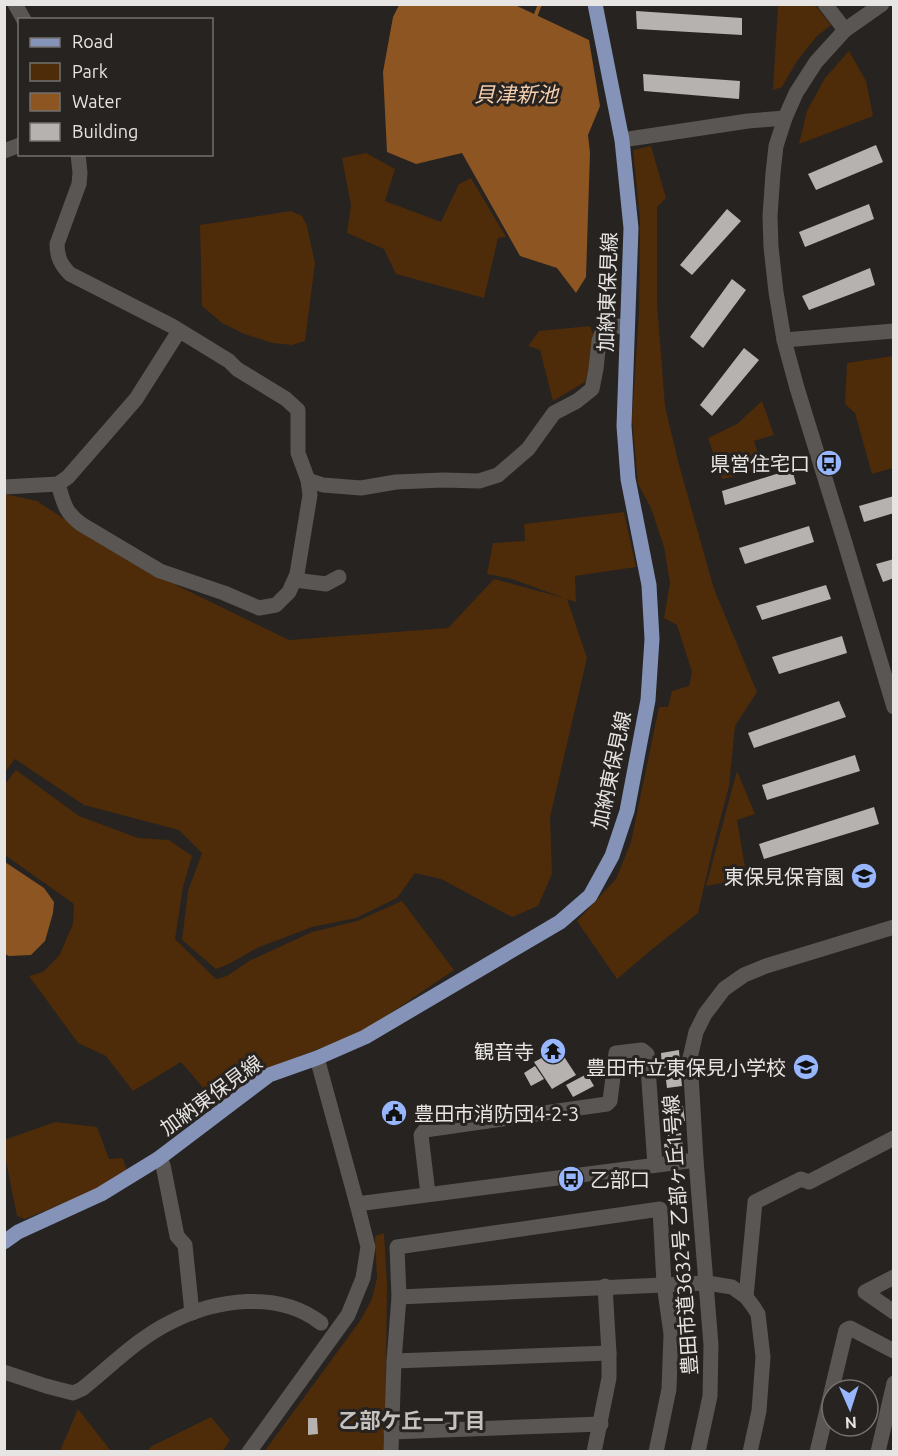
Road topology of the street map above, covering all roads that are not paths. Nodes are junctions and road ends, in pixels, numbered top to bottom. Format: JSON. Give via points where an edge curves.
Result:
{"nodes":[{"id":1,"x":15,"y":4,"type":"edge"},
{"id":2,"x":595,"y":4,"type":"edge"},
{"id":3,"x":825,"y":4,"type":"edge"},
{"id":4,"x":882,"y":4,"type":"edge"},
{"id":5,"x":23,"y":18,"type":"edge"},
{"id":6,"x":844,"y":30,"type":"junction"},
{"id":7,"x":785,"y":118,"type":"junction"},
{"id":8,"x":622,"y":140,"type":"junction"},
{"id":9,"x":78,"y":156,"type":"edge"},
{"id":10,"x":627,"y":325,"type":"junction"},
{"id":11,"x":179,"y":331,"type":"junction"},
{"id":12,"x":894,"y":331,"type":"edge"},
{"id":13,"x":784,"y":340,"type":"junction"},
{"id":14,"x":308,"y":480,"type":"junction"},
{"id":15,"x":58,"y":484,"type":"junction"},
{"id":16,"x":4,"y":487,"type":"edge"},
{"id":17,"x":339,"y":577,"type":"dead end"},
{"id":18,"x":295,"y":580,"type":"junction"},
{"id":19,"x":894,"y":707,"type":"edge"},
{"id":20,"x":894,"y":927,"type":"edge"},
{"id":21,"x":317,"y":1058,"type":"junction"},
{"id":22,"x":894,"y":1138,"type":"edge"},
{"id":23,"x":158,"y":1159,"type":"junction"},
{"id":24,"x":696,"y":1160,"type":"junction"},
{"id":25,"x":655,"y":1165,"type":"junction"},
{"id":26,"x":428,"y":1194,"type":"junction"},
{"id":27,"x":357,"y":1204,"type":"junction"},
{"id":28,"x":4,"y":1242,"type":"edge"},
{"id":29,"x":894,"y":1276,"type":"edge"},
{"id":30,"x":706,"y":1283,"type":"junction"},
{"id":31,"x":664,"y":1284,"type":"junction"},
{"id":32,"x":605,"y":1286,"type":"junction"},
{"id":33,"x":399,"y":1297,"type":"junction"},
{"id":34,"x":746,"y":1298,"type":"junction"},
{"id":35,"x":894,"y":1312,"type":"edge"},
{"id":36,"x":192,"y":1313,"type":"junction"},
{"id":37,"x":321,"y":1323,"type":"dead end"},
{"id":38,"x":894,"y":1351,"type":"edge"},
{"id":39,"x":609,"y":1353,"type":"junction"},
{"id":40,"x":394,"y":1361,"type":"junction"},
{"id":41,"x":4,"y":1372,"type":"edge"},
{"id":42,"x":894,"y":1383,"type":"edge"},
{"id":43,"x":601,"y":1424,"type":"junction"},
{"id":44,"x":391,"y":1432,"type":"junction"},
{"id":45,"x":249,"y":1452,"type":"edge"},
{"id":46,"x":391,"y":1452,"type":"edge"},
{"id":47,"x":594,"y":1452,"type":"edge"},
{"id":48,"x":656,"y":1452,"type":"edge"},
{"id":49,"x":698,"y":1452,"type":"edge"},
{"id":50,"x":750,"y":1452,"type":"edge"},
{"id":51,"x":817,"y":1452,"type":"edge"},
{"id":52,"x":878,"y":1452,"type":"edge"}],
"edges":[{"from":1,"to":5,"type":"street"},
{"from":2,"to":8,"type":"main road","name":"加納東保見線"},
{"from":3,"to":6,"type":"street"},
{"from":4,"to":6,"type":"street"},
{"from":6,"to":7,"type":"street","via":[[816,62]]},
{"from":7,"to":8,"type":"street"},
{"from":7,"to":13,"type":"street","via":[[776,146],[770,216]]},
{"from":8,"to":10,"type":"main road","name":"加納東保見線","via":[[631,228]]},
{"from":9,"to":11,"type":"street","via":[[79,184],[57,244],[60,264],[70,274]]},
{"from":10,"to":14,"type":"street","via":[[603,329],[592,389],[554,413],[528,449],[498,475],[479,481],[396,482],[361,488]]},
{"from":10,"to":21,"type":"main road","name":"加納東保見線","via":[[624,426],[628,479],[649,585],[652,639],[646,711],[627,811],[612,856],[590,896],[560,922],[365,1037]]},
{"from":11,"to":14,"type":"street","via":[[296,407],[298,453]]},
{"from":11,"to":15,"type":"street","via":[[136,399]]},
{"from":12,"to":13,"type":"street"},
{"from":13,"to":19,"type":"street"},
{"from":14,"to":18,"type":"street","via":[[309,501]]},
{"from":15,"to":16,"type":"street"},
{"from":15,"to":18,"type":"street","via":[[70,516],[160,571],[259,608],[276,605]]},
{"from":17,"to":18,"type":"street","via":[[326,584]]},
{"from":20,"to":24,"type":"street","name":"豊田市道3632号 乙部ヶ丘1号線","via":[[766,966],[724,989],[700,1023],[690,1058]]},
{"from":21,"to":23,"type":"main road","name":"加納東保見線","via":[[269,1075]]},
{"from":21,"to":27,"type":"street"},
{"from":22,"to":34,"type":"street","via":[[809,1182],[801,1179],[755,1202]]},
{"from":23,"to":28,"type":"main road","name":"加納東保見線","via":[[101,1194]]},
{"from":23,"to":36,"type":"street","via":[[164,1165],[177,1236],[185,1245]]},
{"from":24,"to":25,"type":"street"},
{"from":24,"to":30,"type":"street","name":"豊田市道3632号 乙部ヶ丘1号線"},
{"from":25,"to":26,"type":"street"},
{"from":25,"to":26,"type":"street","via":[[647,1054],[642,1050],[616,1053],[607,1104],[425,1130],[421,1135]]},
{"from":26,"to":27,"type":"street"},
{"from":27,"to":45,"type":"street","via":[[368,1247],[363,1278],[348,1315]]},
{"from":29,"to":35,"type":"street","via":[[866,1292]]},
{"from":30,"to":31,"type":"street"},
{"from":30,"to":34,"type":"street","via":[[732,1287]]},
{"from":30,"to":49,"type":"street","name":"豊田市道3632号 乙部ヶ丘1号線","via":[[710,1396]]},
{"from":31,"to":32,"type":"street"},
{"from":31,"to":33,"type":"street","via":[[660,1209],[397,1247]]},
{"from":31,"to":48,"type":"street","via":[[671,1334],[669,1389]]},
{"from":32,"to":33,"type":"street"},
{"from":32,"to":39,"type":"street"},
{"from":33,"to":40,"type":"street"},
{"from":34,"to":50,"type":"street","via":[[758,1314],[763,1357],[759,1411]]},
{"from":36,"to":37,"type":"street","via":[[221,1304],[262,1301],[294,1307]]},
{"from":36,"to":41,"type":"street","via":[[142,1340],[73,1393]]},
{"from":38,"to":51,"type":"street","via":[[850,1328],[846,1330]]},
{"from":39,"to":40,"type":"street"},
{"from":39,"to":43,"type":"street"},
{"from":40,"to":44,"type":"street"},
{"from":42,"to":52,"type":"street"},
{"from":43,"to":44,"type":"street"},
{"from":43,"to":47,"type":"street"},
{"from":44,"to":46,"type":"street"}]}
